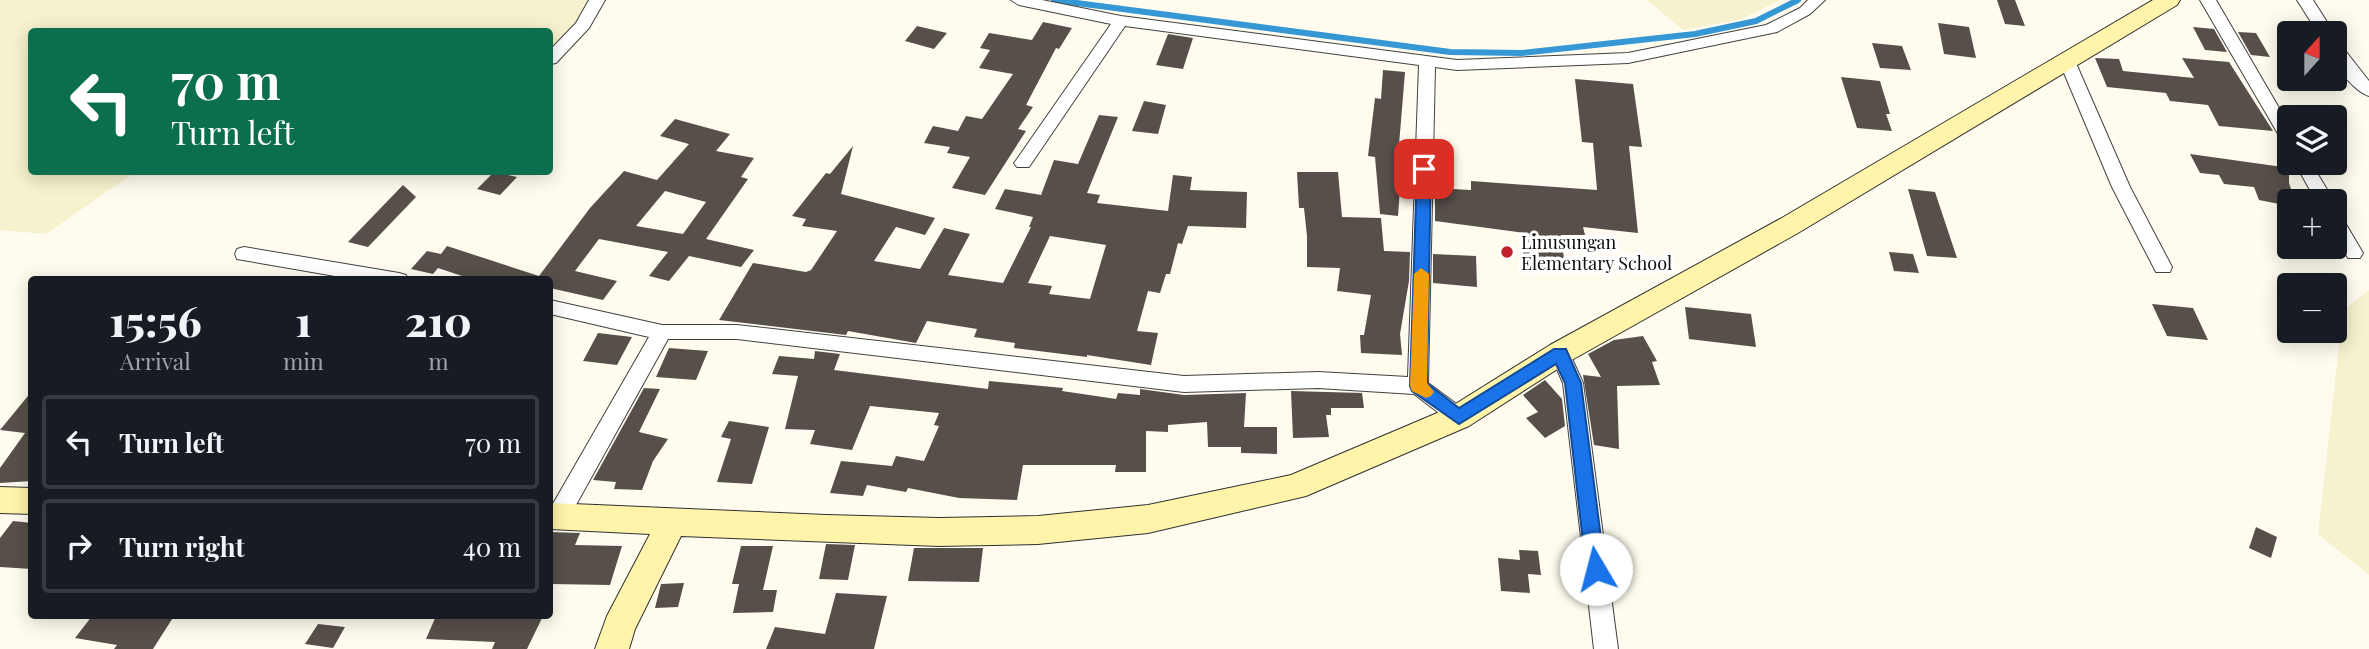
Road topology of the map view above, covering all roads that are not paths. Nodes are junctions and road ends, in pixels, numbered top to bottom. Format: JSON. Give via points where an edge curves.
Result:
{"nodes":[{"id":1,"x":597,"y":0,"type":"edge"},
{"id":2,"x":1020,"y":0,"type":"edge"},
{"id":3,"x":1816,"y":0,"type":"edge"},
{"id":4,"x":2169,"y":0,"type":"edge"},
{"id":5,"x":2208,"y":0,"type":"edge"},
{"id":6,"x":2305,"y":0,"type":"edge"},
{"id":7,"x":1121,"y":21,"type":"junction"},
{"id":8,"x":2318,"y":21,"type":"edge"},
{"id":9,"x":553,"y":56,"type":"edge"},
{"id":10,"x":1427,"y":61,"type":"junction"},
{"id":11,"x":2067,"y":61,"type":"junction"},
{"id":12,"x":2347,"y":67,"type":"edge"},
{"id":13,"x":2369,"y":90,"type":"edge"},
{"id":14,"x":2277,"y":118,"type":"edge"},
{"id":15,"x":1023,"y":163,"type":"dead end"},
{"id":16,"x":2347,"y":241,"type":"edge"},
{"id":17,"x":2354,"y":253,"type":"dead end"},
{"id":18,"x":244,"y":254,"type":"dead end"},
{"id":19,"x":2163,"y":267,"type":"dead end"},
{"id":20,"x":375,"y":276,"type":"edge"},
{"id":21,"x":553,"y":308,"type":"edge"},
{"id":22,"x":662,"y":332,"type":"junction"},
{"id":23,"x":1560,"y":353,"type":"junction"},
{"id":24,"x":1418,"y":386,"type":"junction"},
{"id":25,"x":1459,"y":417,"type":"junction"},
{"id":26,"x":0,"y":500,"type":"edge"},
{"id":27,"x":28,"y":501,"type":"edge"},
{"id":28,"x":554,"y":516,"type":"edge"},
{"id":29,"x":671,"y":524,"type":"junction"},
{"id":30,"x":612,"y":649,"type":"edge"},
{"id":31,"x":1606,"y":649,"type":"edge"}],
"edges":[{"from":1,"to":9,"type":"street","via":[[583,25]]},
{"from":2,"to":7,"type":"street"},
{"from":3,"to":10,"type":"street","via":[[1771,29],[1628,58],[1457,65]]},
{"from":4,"to":11,"type":"street"},
{"from":5,"to":14,"type":"street"},
{"from":6,"to":8,"type":"street"},
{"from":7,"to":10,"type":"street"},
{"from":7,"to":15,"type":"street"},
{"from":10,"to":24,"type":"street"},
{"from":11,"to":19,"type":"street","via":[[2121,187]]},
{"from":11,"to":23,"type":"street","via":[[1789,226]]},
{"from":12,"to":13,"type":"street"},
{"from":16,"to":17,"type":"street"},
{"from":18,"to":20,"type":"street"},
{"from":21,"to":22,"type":"street"},
{"from":22,"to":24,"type":"street","via":[[737,332],[1184,384],[1318,380]]},
{"from":22,"to":28,"type":"street"},
{"from":23,"to":25,"type":"street"},
{"from":23,"to":31,"type":"street","via":[[1573,383]]},
{"from":24,"to":25,"type":"street"},
{"from":25,"to":29,"type":"street","via":[[1295,487],[1148,519],[1038,530],[939,532]]},
{"from":26,"to":27,"type":"street"},
{"from":28,"to":29,"type":"street"},
{"from":29,"to":30,"type":"street"}]}
